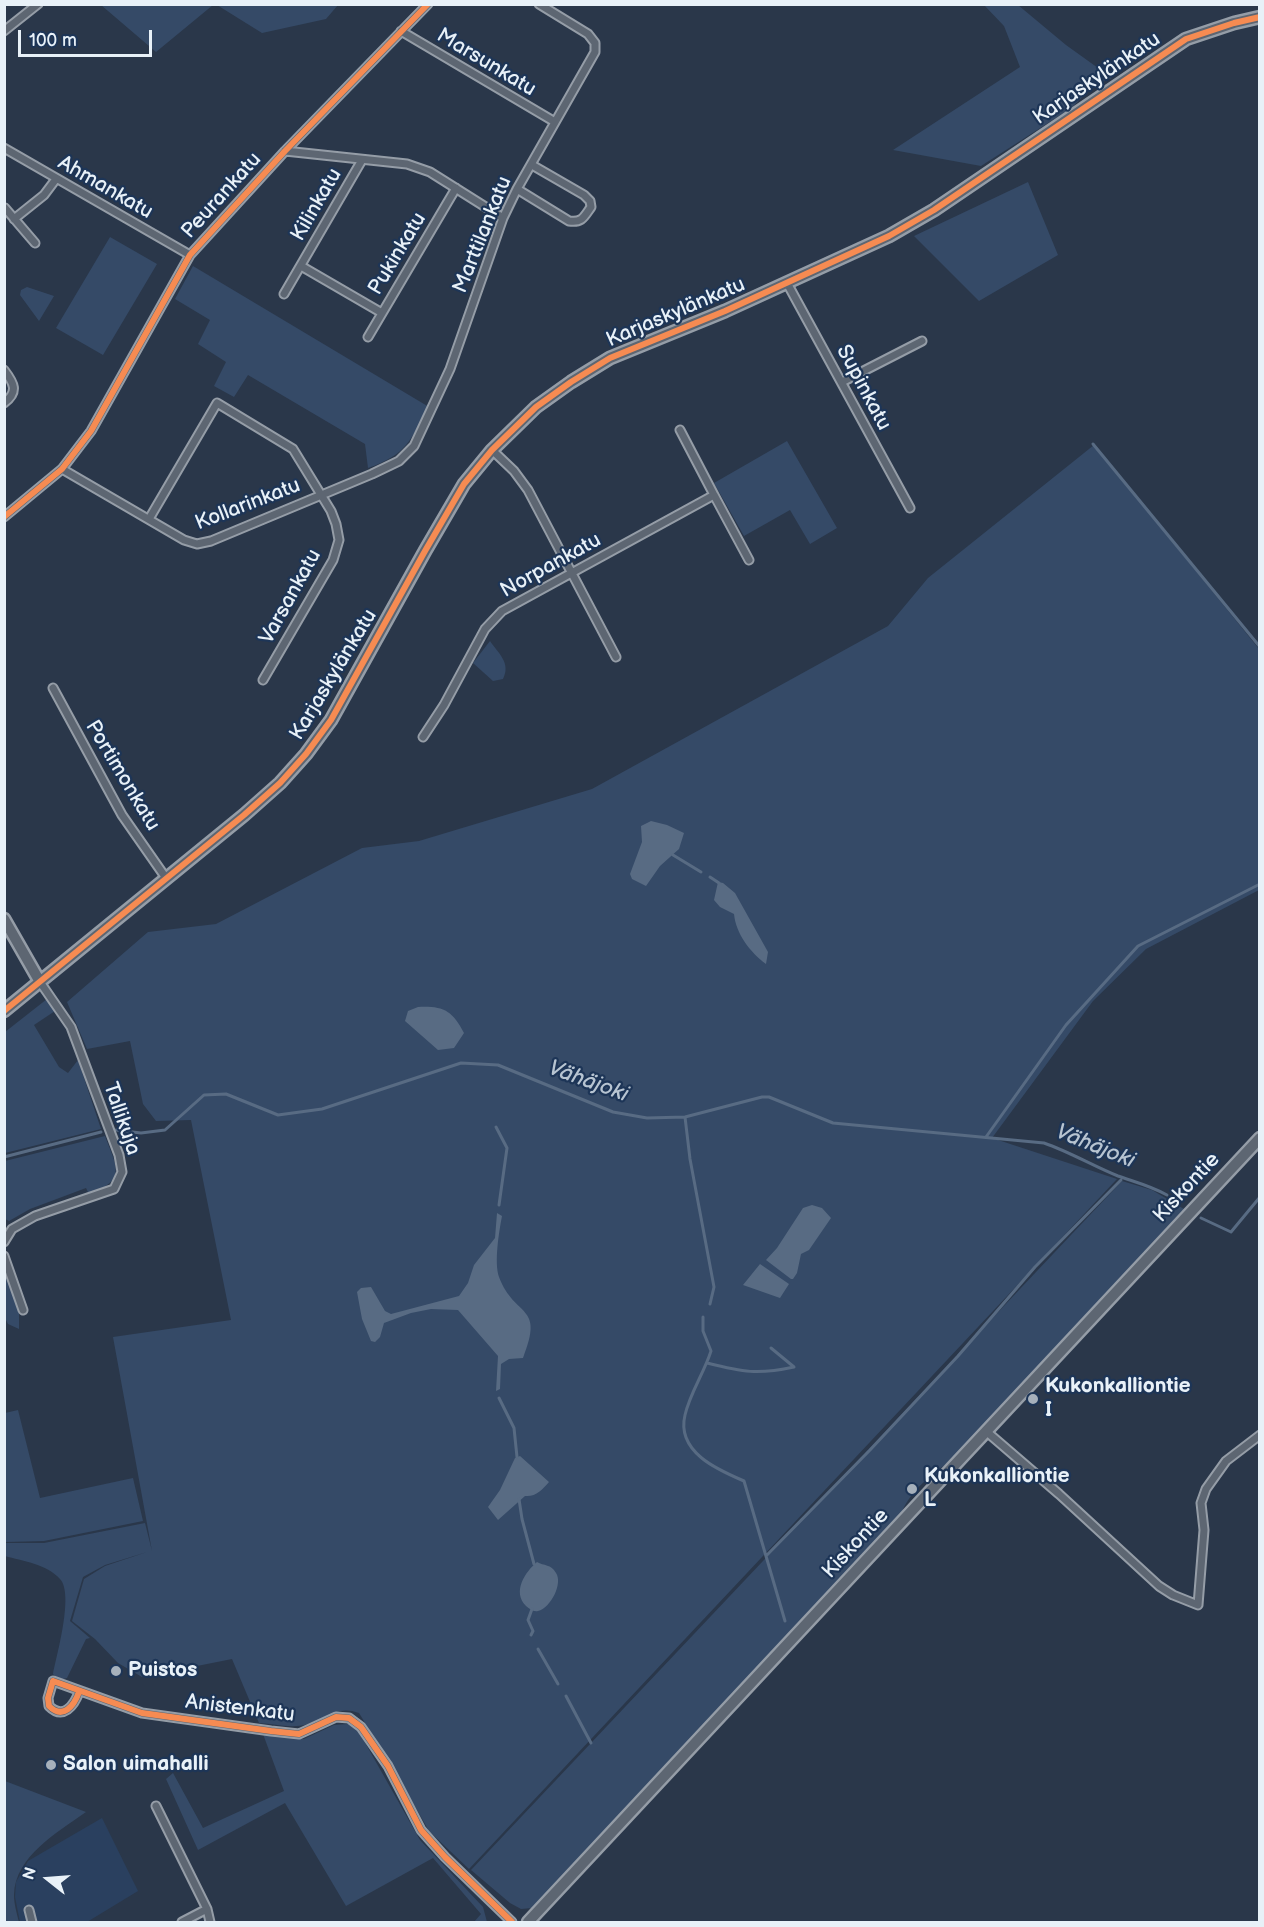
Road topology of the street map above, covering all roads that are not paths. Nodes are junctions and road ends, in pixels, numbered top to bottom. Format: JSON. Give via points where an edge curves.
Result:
{"nodes":[{"id":1,"x":38,"y":4,"type":"edge"},
{"id":2,"x":428,"y":4,"type":"edge"},
{"id":3,"x":539,"y":4,"type":"edge"},
{"id":4,"x":1260,"y":17,"type":"edge"},
{"id":5,"x":4,"y":31,"type":"edge"},
{"id":6,"x":401,"y":31,"type":"junction"},
{"id":7,"x":555,"y":122,"type":"junction"},
{"id":8,"x":4,"y":148,"type":"edge"},
{"id":9,"x":285,"y":152,"type":"junction"},
{"id":10,"x":362,"y":160,"type":"junction"},
{"id":11,"x":532,"y":165,"type":"junction"},
{"id":12,"x":56,"y":179,"type":"junction"},
{"id":13,"x":456,"y":188,"type":"junction"},
{"id":14,"x":518,"y":189,"type":"junction"},
{"id":15,"x":5,"y":208,"type":"edge"},
{"id":16,"x":503,"y":218,"type":"junction"},
{"id":17,"x":14,"y":219,"type":"junction"},
{"id":18,"x":35,"y":243,"type":"dead end"},
{"id":19,"x":190,"y":255,"type":"junction"},
{"id":20,"x":301,"y":266,"type":"junction"},
{"id":21,"x":787,"y":283,"type":"junction"},
{"id":22,"x":284,"y":294,"type":"dead end"},
{"id":23,"x":382,"y":313,"type":"junction"},
{"id":24,"x":368,"y":337,"type":"dead end"},
{"id":25,"x":922,"y":340,"type":"dead end"},
{"id":26,"x":4,"y":370,"type":"edge"},
{"id":27,"x":842,"y":382,"type":"junction"},
{"id":28,"x":4,"y":403,"type":"edge"},
{"id":29,"x":431,"y":414,"type":"joint"},
{"id":30,"x":680,"y":430,"type":"dead end"},
{"id":31,"x":492,"y":450,"type":"junction"},
{"id":32,"x":63,"y":469,"type":"junction"},
{"id":33,"x":320,"y":495,"type":"junction"},
{"id":34,"x":714,"y":495,"type":"junction"},
{"id":35,"x":910,"y":508,"type":"dead end"},
{"id":36,"x":4,"y":517,"type":"edge"},
{"id":37,"x":149,"y":519,"type":"junction"},
{"id":38,"x":749,"y":560,"type":"dead end"},
{"id":39,"x":572,"y":573,"type":"junction"},
{"id":40,"x":616,"y":657,"type":"dead end"},
{"id":41,"x":263,"y":680,"type":"dead end"},
{"id":42,"x":53,"y":688,"type":"dead end"},
{"id":43,"x":423,"y":737,"type":"dead end"},
{"id":44,"x":166,"y":878,"type":"junction"},
{"id":45,"x":4,"y":919,"type":"edge"},
{"id":46,"x":40,"y":982,"type":"junction"},
{"id":47,"x":4,"y":1011,"type":"edge"},
{"id":48,"x":1260,"y":1138,"type":"edge"},
{"id":49,"x":4,"y":1242,"type":"edge"},
{"id":50,"x":4,"y":1256,"type":"edge"},
{"id":51,"x":23,"y":1310,"type":"dead end"},
{"id":52,"x":987,"y":1432,"type":"junction"},
{"id":53,"x":1260,"y":1435,"type":"edge"},
{"id":54,"x":79,"y":1692,"type":"junction"},
{"id":55,"x":156,"y":1806,"type":"dead end"},
{"id":56,"x":207,"y":1909,"type":"junction"},
{"id":57,"x":29,"y":1910,"type":"dead end"},
{"id":58,"x":32,"y":1923,"type":"edge"},
{"id":59,"x":182,"y":1923,"type":"edge"},
{"id":60,"x":210,"y":1923,"type":"edge"},
{"id":61,"x":512,"y":1923,"type":"edge"},
{"id":62,"x":528,"y":1923,"type":"edge"}],
"edges":[{"from":1,"to":5,"type":"street"},
{"from":2,"to":6,"type":"street","name":"Peurankatu"},
{"from":3,"to":7,"type":"street","name":"Marttilankatu","via":[[588,34],[595,43],[595,52]]},
{"from":4,"to":21,"type":"street","name":"Karjaskylänkatu","via":[[1185,39],[934,210],[889,236]]},
{"from":6,"to":7,"type":"street","name":"Marsunkatu"},
{"from":6,"to":9,"type":"street","name":"Peurankatu"},
{"from":7,"to":11,"type":"street","name":"Marttilankatu"},
{"from":8,"to":12,"type":"street","name":"Ahmankatu"},
{"from":9,"to":10,"type":"street"},
{"from":9,"to":19,"type":"street","name":"Peurankatu"},
{"from":10,"to":13,"type":"street","via":[[407,164]]},
{"from":10,"to":20,"type":"street","name":"Kilinkatu"},
{"from":11,"to":14,"type":"street","name":"Marttilankatu"},
{"from":11,"to":14,"type":"street","via":[[584,195],[591,207],[583,219],[569,221]]},
{"from":12,"to":17,"type":"street","via":[[44,195]]},
{"from":12,"to":19,"type":"street","name":"Ahmankatu"},
{"from":13,"to":16,"type":"street"},
{"from":13,"to":23,"type":"street","name":"Pukinkatu"},
{"from":14,"to":16,"type":"street","name":"Marttilankatu"},
{"from":15,"to":17,"type":"street"},
{"from":16,"to":29,"type":"street","name":"Marttilankatu"},
{"from":17,"to":18,"type":"street"},
{"from":19,"to":32,"type":"street","name":"Peurankatu","via":[[91,431]]},
{"from":20,"to":22,"type":"street","name":"Kilinkatu"},
{"from":20,"to":23,"type":"street","name":"Kilinkatu"},
{"from":21,"to":27,"type":"street","name":"Supinkatu"},
{"from":21,"to":31,"type":"street","name":"Karjaskylänkatu","via":[[610,358],[542,403]]},
{"from":23,"to":24,"type":"street","name":"Pukinkatu"},
{"from":25,"to":27,"type":"street"},
{"from":26,"to":28,"type":"street","via":[[15,390]]},
{"from":27,"to":35,"type":"street","name":"Supinkatu"},
{"from":29,"to":33,"type":"street","name":"Kollarinkatu","via":[[403,458]]},
{"from":30,"to":34,"type":"street"},
{"from":31,"to":39,"type":"street","via":[[528,490]]},
{"from":31,"to":44,"type":"street","name":"Karjaskylänkatu","via":[[459,492],[331,720],[306,754],[271,791]]},
{"from":32,"to":36,"type":"street","name":"Peurankatu"},
{"from":32,"to":37,"type":"street","name":"Kollarinkatu"},
{"from":33,"to":37,"type":"street","name":"Kollarinkatu","via":[[202,544],[188,542]]},
{"from":33,"to":37,"type":"street","name":"Varsankatu","via":[[292,449],[217,403]]},
{"from":33,"to":41,"type":"street","name":"Varsankatu","via":[[336,524],[337,549]]},
{"from":34,"to":38,"type":"street"},
{"from":34,"to":39,"type":"street","name":"Norpankatu"},
{"from":39,"to":40,"type":"street"},
{"from":39,"to":43,"type":"street","name":"Norpankatu","via":[[502,611],[485,629]]},
{"from":42,"to":44,"type":"street","name":"Portimonkatu","via":[[122,814]]},
{"from":44,"to":46,"type":"street","name":"Karjaskylänkatu"},
{"from":45,"to":46,"type":"street"},
{"from":46,"to":47,"type":"street","name":"Karjaskylänkatu"},
{"from":46,"to":49,"type":"street","name":"Tallikuja","via":[[71,1028],[122,1172],[114,1190],[35,1216],[12,1229]]},
{"from":48,"to":52,"type":"street","name":"Kiskontie"},
{"from":50,"to":51,"type":"street"},
{"from":52,"to":53,"type":"street","via":[[1160,1586],[1198,1605],[1204,1530],[1201,1503],[1206,1489],[1226,1461]]},
{"from":52,"to":62,"type":"street","name":"Kiskontie"},
{"from":54,"to":54,"type":"street","name":"Anistenkatu","via":[[53,1681],[49,1706],[61,1712],[69,1710]]},
{"from":54,"to":61,"type":"street","name":"Anistenkatu","via":[[142,1713],[299,1734],[336,1717],[349,1718],[361,1726],[387,1766],[421,1830]]},
{"from":55,"to":56,"type":"street"},
{"from":56,"to":59,"type":"street"},
{"from":56,"to":60,"type":"street"},
{"from":57,"to":58,"type":"street"}]}
